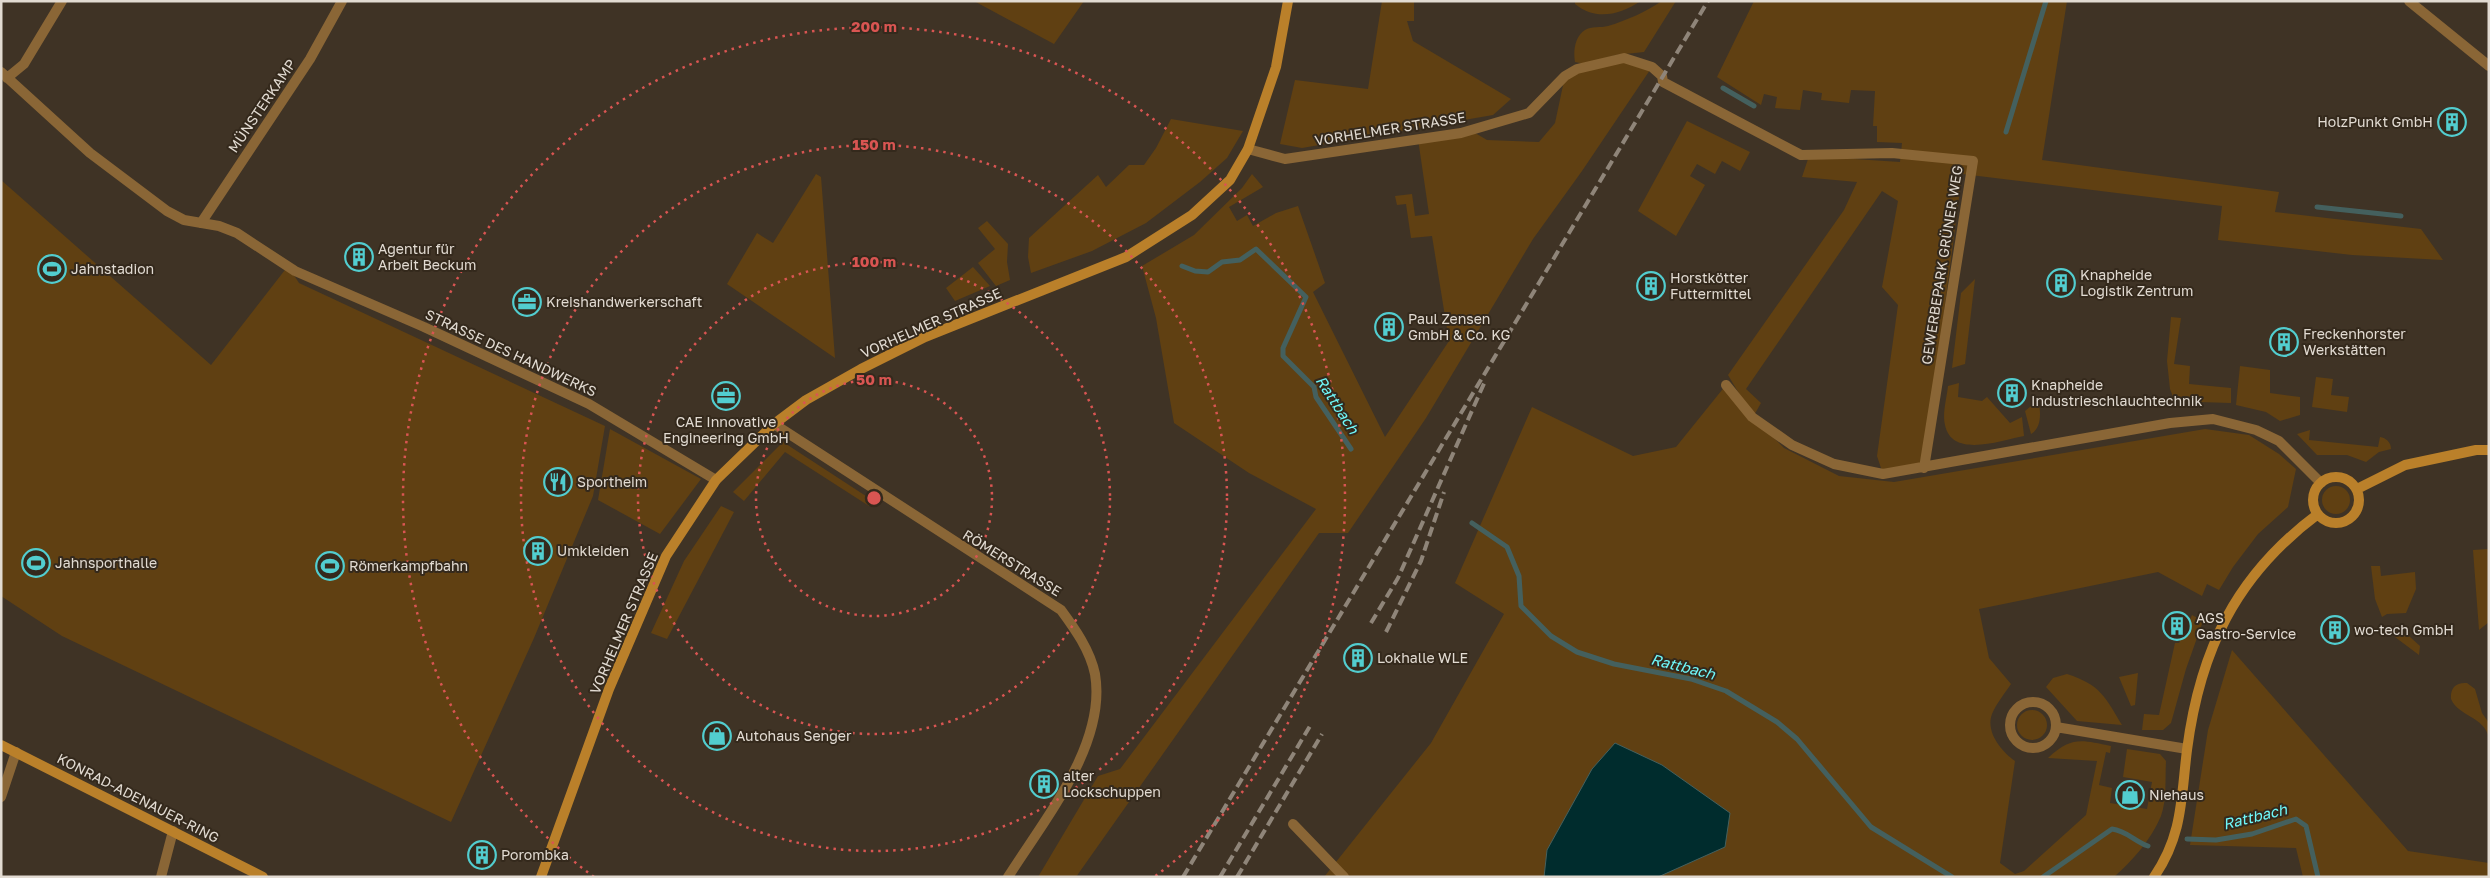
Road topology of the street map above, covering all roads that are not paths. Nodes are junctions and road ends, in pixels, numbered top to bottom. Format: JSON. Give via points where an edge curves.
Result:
{"nodes":[{"id":1,"x":62,"y":1,"type":"edge"},
{"id":2,"x":342,"y":1,"type":"edge"},
{"id":3,"x":1288,"y":1,"type":"edge"},
{"id":4,"x":2409,"y":1,"type":"edge"},
{"id":5,"x":2489,"y":66,"type":"edge"},
{"id":6,"x":4,"y":75,"type":"edge"},
{"id":7,"x":1662,"y":76,"type":"joint"},
{"id":8,"x":1248,"y":149,"type":"junction"},
{"id":9,"x":201,"y":223,"type":"junction"},
{"id":10,"x":1726,"y":386,"type":"dead end"},
{"id":11,"x":774,"y":424,"type":"junction"},
{"id":12,"x":2489,"y":450,"type":"edge"},
{"id":13,"x":1924,"y":468,"type":"junction"},
{"id":14,"x":716,"y":480,"type":"junction"},
{"id":15,"x":2321,"y":483,"type":"junction"},
{"id":16,"x":2357,"y":489,"type":"junction"},
{"id":17,"x":2318,"y":514,"type":"junction"},
{"id":18,"x":2056,"y":727,"type":"junction"},
{"id":19,"x":1,"y":745,"type":"edge"},
{"id":20,"x":2187,"y":750,"type":"junction"},
{"id":21,"x":16,"y":752,"type":"junction"},
{"id":22,"x":1,"y":797,"type":"edge"},
{"id":23,"x":1293,"y":824,"type":"dead end"},
{"id":24,"x":174,"y":831,"type":"junction"},
{"id":25,"x":161,"y":877,"type":"edge"},
{"id":26,"x":263,"y":877,"type":"edge"},
{"id":27,"x":541,"y":877,"type":"edge"},
{"id":28,"x":1008,"y":877,"type":"edge"},
{"id":29,"x":1344,"y":877,"type":"edge"},
{"id":30,"x":2154,"y":877,"type":"edge"}],
"edges":[{"from":1,"to":6,"type":"street","via":[[24,64]]},
{"from":2,"to":9,"type":"street","name":"MÜNSTERKAMP","via":[[310,59]]},
{"from":3,"to":8,"type":"street","name":"VORHELMER STRASSE","via":[[1276,67]]},
{"from":4,"to":5,"type":"street"},
{"from":6,"to":9,"type":"street","name":"STRASSE DES HANDWERKS","via":[[90,153],[167,211],[184,220]]},
{"from":7,"to":8,"type":"street","name":"VORHELMER STRASSE","via":[[1652,67],[1624,58],[1577,69],[1565,76],[1529,113],[1461,133],[1285,159]]},
{"from":7,"to":13,"type":"street","name":"GEWERBEPARK GRÜNER WEG","via":[[1664,82],[1801,155],[1892,153],[1973,160]]},
{"from":8,"to":11,"type":"street","name":"VORHELMER STRASSE","via":[[1230,180],[1192,215],[1142,247],[925,338],[806,400]]},
{"from":9,"to":14,"type":"street","name":"STRASSE DES HANDWERKS","via":[[237,233],[288,266],[588,404]]},
{"from":10,"to":13,"type":"street","via":[[1752,417],[1792,445],[1834,464],[1883,474]]},
{"from":11,"to":14,"type":"street","name":"VORHELMER STRASSE"},
{"from":11,"to":28,"type":"street","name":"RÖMERSTRASSE","via":[[1061,610],[1079,634],[1094,673],[1095,716],[1083,757]]},
{"from":12,"to":16,"type":"street","via":[[2405,465]]},
{"from":13,"to":15,"type":"street","via":[[2170,423],[2212,419],[2256,430],[2279,441]]},
{"from":14,"to":27,"type":"street","name":"VORHELMER STRASSE","via":[[666,556],[609,689]]},
{"from":15,"to":16,"type":"street","via":[[2340,477],[2353,483]]},
{"from":15,"to":17,"type":"street","via":[[2314,494],[2314,508]]},
{"from":16,"to":17,"type":"street","via":[[2359,504],[2348,520],[2330,522]]},
{"from":17,"to":20,"type":"street","via":[[2290,536],[2259,568],[2222,624],[2195,700]]},
{"from":18,"to":18,"type":"street","via":[[2052,711],[2033,701],[2019,705],[2009,724],[2013,738],[2033,748],[2046,744]]},
{"from":18,"to":20,"type":"street"},
{"from":19,"to":21,"type":"street","name":"KONRAD-ADENAUER-RING"},
{"from":20,"to":30,"type":"street","via":[[2181,815],[2166,860]]},
{"from":21,"to":22,"type":"street"},
{"from":21,"to":24,"type":"street","name":"KONRAD-ADENAUER-RING"},
{"from":23,"to":29,"type":"street"},
{"from":24,"to":25,"type":"street"},
{"from":24,"to":26,"type":"street","name":"KONRAD-ADENAUER-RING"}]}
